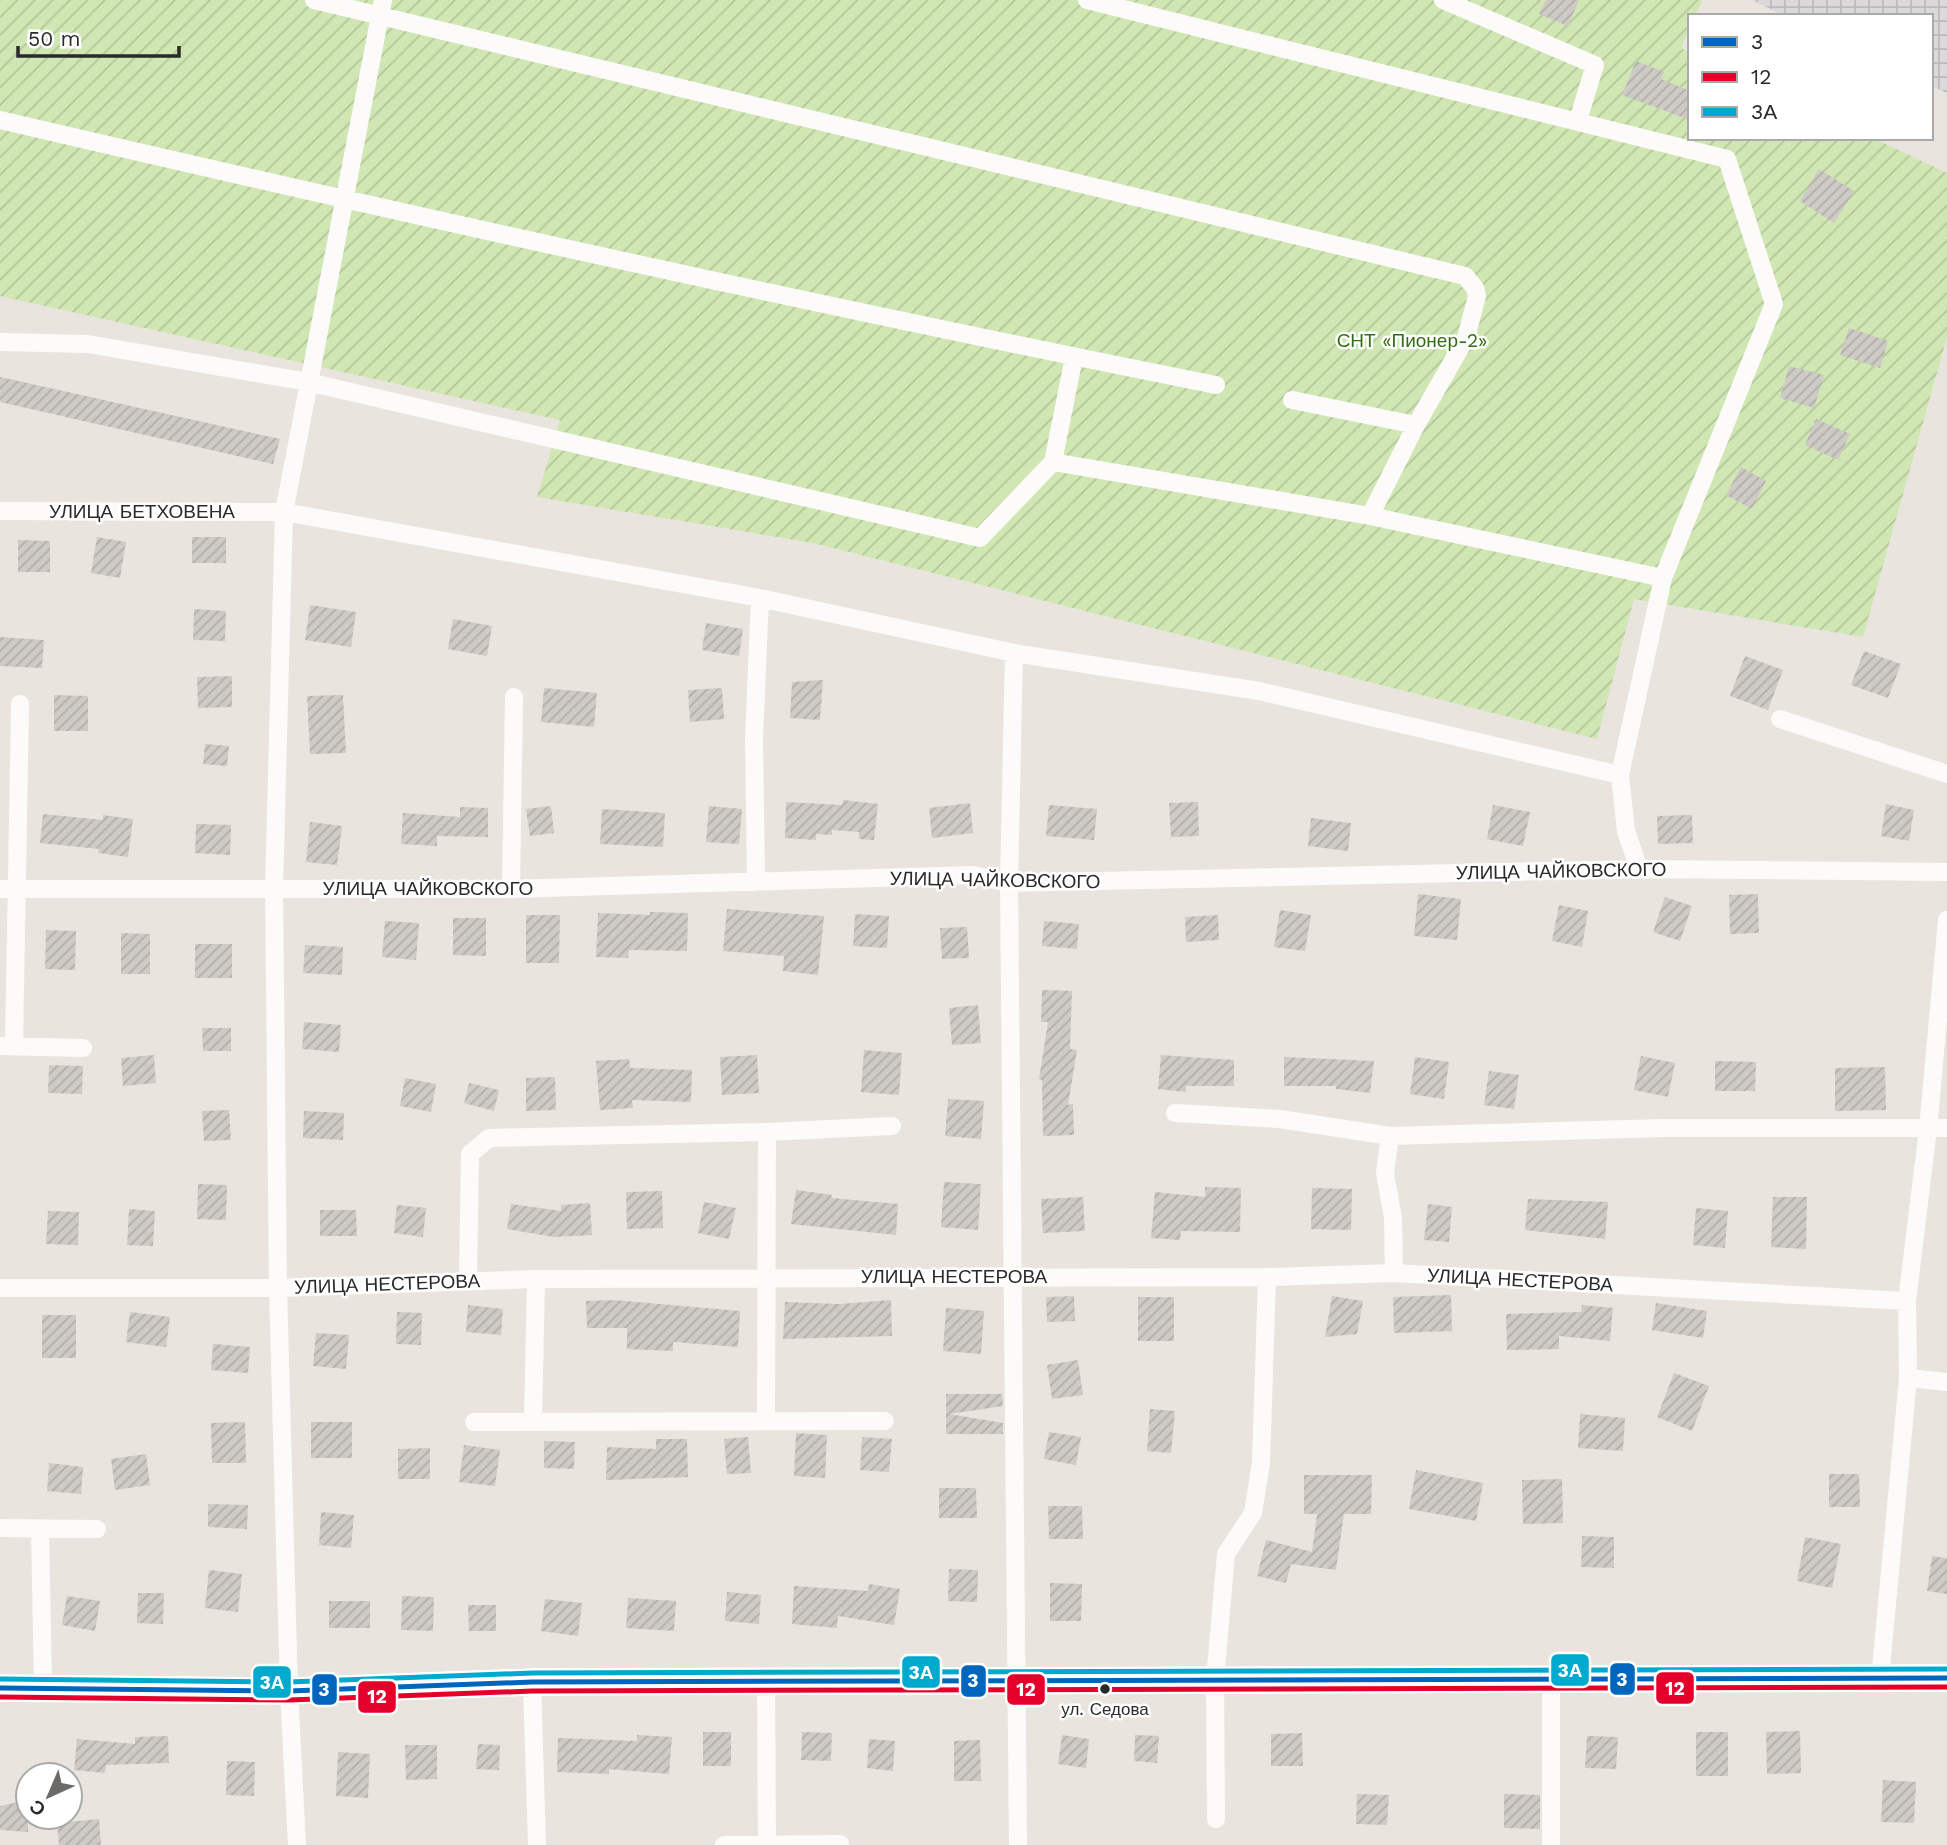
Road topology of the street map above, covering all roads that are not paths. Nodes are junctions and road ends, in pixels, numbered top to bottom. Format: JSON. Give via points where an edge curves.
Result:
{"nodes":[{"id":1,"x":314,"y":0,"type":"edge"},
{"id":2,"x":1087,"y":0,"type":"edge"},
{"id":3,"x":1443,"y":0,"type":"edge"},
{"id":4,"x":382,"y":8,"type":"edge"},
{"id":5,"x":0,"y":120,"type":"edge"},
{"id":6,"x":1578,"y":120,"type":"junction"},
{"id":7,"x":346,"y":200,"type":"junction"},
{"id":8,"x":0,"y":342,"type":"edge"},
{"id":9,"x":1074,"y":356,"type":"junction"},
{"id":10,"x":308,"y":383,"type":"junction"},
{"id":11,"x":1216,"y":385,"type":"dead end"},
{"id":12,"x":1292,"y":400,"type":"dead end"},
{"id":13,"x":1416,"y":425,"type":"junction"},
{"id":14,"x":1053,"y":462,"type":"junction"},
{"id":15,"x":0,"y":511,"type":"edge"},
{"id":16,"x":284,"y":512,"type":"junction"},
{"id":17,"x":1370,"y":516,"type":"junction"},
{"id":18,"x":1663,"y":578,"type":"junction"},
{"id":19,"x":760,"y":598,"type":"junction"},
{"id":20,"x":1014,"y":653,"type":"junction"},
{"id":21,"x":514,"y":697,"type":"dead end"},
{"id":22,"x":20,"y":704,"type":"dead end"},
{"id":23,"x":1780,"y":719,"type":"dead end"},
{"id":24,"x":1947,"y":774,"type":"edge"},
{"id":25,"x":1620,"y":775,"type":"junction"},
{"id":26,"x":1639,"y":869,"type":"junction"},
{"id":27,"x":1947,"y":872,"type":"edge"},
{"id":28,"x":757,"y":882,"type":"junction"},
{"id":29,"x":1009,"y":883,"type":"junction"},
{"id":30,"x":274,"y":888,"type":"junction"},
{"id":31,"x":511,"y":888,"type":"junction"},
{"id":32,"x":8,"y":889,"type":"edge"},
{"id":33,"x":1947,"y":920,"type":"edge"},
{"id":34,"x":7,"y":1046,"type":"edge"},
{"id":35,"x":83,"y":1048,"type":"dead end"},
{"id":36,"x":1175,"y":1114,"type":"dead end"},
{"id":37,"x":892,"y":1126,"type":"dead end"},
{"id":38,"x":1947,"y":1128,"type":"edge"},
{"id":39,"x":1928,"y":1129,"type":"junction"},
{"id":40,"x":767,"y":1132,"type":"junction"},
{"id":41,"x":1390,"y":1136,"type":"junction"},
{"id":42,"x":1394,"y":1273,"type":"junction"},
{"id":43,"x":1012,"y":1275,"type":"junction"},
{"id":44,"x":765,"y":1276,"type":"junction"},
{"id":45,"x":1267,"y":1277,"type":"junction"},
{"id":46,"x":536,"y":1279,"type":"junction"},
{"id":47,"x":468,"y":1280,"type":"junction"},
{"id":48,"x":0,"y":1288,"type":"edge"},
{"id":49,"x":278,"y":1288,"type":"junction"},
{"id":50,"x":1907,"y":1301,"type":"junction"},
{"id":51,"x":1908,"y":1378,"type":"junction"},
{"id":52,"x":1947,"y":1382,"type":"edge"},
{"id":53,"x":766,"y":1421,"type":"junction"},
{"id":54,"x":885,"y":1421,"type":"dead end"},
{"id":55,"x":474,"y":1422,"type":"dead end"},
{"id":56,"x":533,"y":1422,"type":"junction"},
{"id":57,"x":0,"y":1528,"type":"edge"},
{"id":58,"x":40,"y":1529,"type":"junction"},
{"id":59,"x":97,"y":1529,"type":"dead end"},
{"id":60,"x":1551,"y":1677,"type":"junction"},
{"id":61,"x":1947,"y":1678,"type":"edge"},
{"id":62,"x":1880,"y":1679,"type":"junction"},
{"id":63,"x":1015,"y":1680,"type":"junction"},
{"id":64,"x":1216,"y":1680,"type":"junction"},
{"id":65,"x":766,"y":1681,"type":"junction"},
{"id":66,"x":532,"y":1682,"type":"junction"},
{"id":67,"x":0,"y":1688,"type":"edge"},
{"id":68,"x":43,"y":1688,"type":"junction"},
{"id":69,"x":289,"y":1691,"type":"junction"},
{"id":70,"x":1216,"y":1819,"type":"dead end"},
{"id":71,"x":841,"y":1844,"type":"edge"},
{"id":72,"x":297,"y":1845,"type":"edge"},
{"id":73,"x":537,"y":1845,"type":"edge"},
{"id":74,"x":724,"y":1845,"type":"edge"},
{"id":75,"x":767,"y":1845,"type":"edge"},
{"id":76,"x":1017,"y":1845,"type":"edge"},
{"id":77,"x":1551,"y":1845,"type":"edge"}],
"edges":[{"from":1,"to":4,"type":"street"},
{"from":2,"to":6,"type":"street"},
{"from":3,"to":6,"type":"street","via":[[1595,65]]},
{"from":4,"to":7,"type":"street"},
{"from":4,"to":13,"type":"street","via":[[1465,276],[1476,296],[1466,338]]},
{"from":5,"to":7,"type":"street"},
{"from":6,"to":18,"type":"street","via":[[1727,159],[1774,304]]},
{"from":7,"to":9,"type":"street"},
{"from":7,"to":10,"type":"street"},
{"from":8,"to":10,"type":"street","via":[[88,344]]},
{"from":9,"to":11,"type":"street"},
{"from":9,"to":14,"type":"street"},
{"from":10,"to":14,"type":"street","via":[[980,538]]},
{"from":10,"to":16,"type":"street"},
{"from":12,"to":13,"type":"street"},
{"from":13,"to":17,"type":"street"},
{"from":14,"to":17,"type":"street"},
{"from":15,"to":16,"type":"street","name":"УЛИЦА БЕТХОВЕНА"},
{"from":16,"to":19,"type":"street","name":"УЛИЦА БЕТХОВЕНА"},
{"from":16,"to":30,"type":"street"},
{"from":17,"to":18,"type":"street"},
{"from":18,"to":25,"type":"street"},
{"from":19,"to":20,"type":"street","name":"УЛИЦА БЕТХОВЕНА"},
{"from":19,"to":28,"type":"street","via":[[754,738]]},
{"from":20,"to":25,"type":"street","name":"УЛИЦА БЕТХОВЕНА","via":[[1259,691]]},
{"from":20,"to":29,"type":"street"},
{"from":21,"to":31,"type":"street"},
{"from":22,"to":32,"type":"street"},
{"from":23,"to":24,"type":"street"},
{"from":25,"to":26,"type":"street","via":[[1626,831]]},
{"from":26,"to":27,"type":"street","name":"УЛИЦА ЧАЙКОВСКОГО"},
{"from":26,"to":29,"type":"street","name":"УЛИЦА ЧАЙКОВСКОГО"},
{"from":28,"to":29,"type":"street","name":"УЛИЦА ЧАЙКОВСКОГО","via":[[973,875]]},
{"from":28,"to":31,"type":"street","name":"УЛИЦА ЧАЙКОВСКОГО"},
{"from":29,"to":43,"type":"street"},
{"from":30,"to":31,"type":"street","name":"УЛИЦА ЧАЙКОВСКОГО"},
{"from":30,"to":32,"type":"street","name":"УЛИЦА ЧАЙКОВСКОГО"},
{"from":30,"to":49,"type":"street"},
{"from":32,"to":34,"type":"street"},
{"from":33,"to":39,"type":"street"},
{"from":34,"to":35,"type":"street"},
{"from":36,"to":41,"type":"street","via":[[1280,1119]]},
{"from":37,"to":40,"type":"street"},
{"from":38,"to":39,"type":"street"},
{"from":39,"to":41,"type":"street","via":[[1663,1128]]},
{"from":39,"to":50,"type":"street"},
{"from":40,"to":44,"type":"street"},
{"from":40,"to":47,"type":"street","via":[[489,1138],[470,1154]]},
{"from":41,"to":42,"type":"street","via":[[1385,1172],[1393,1218]]},
{"from":42,"to":45,"type":"street","name":"УЛИЦА НЕСТЕРОВА"},
{"from":42,"to":50,"type":"street","name":"УЛИЦА НЕСТЕРОВА"},
{"from":43,"to":44,"type":"street","name":"УЛИЦА НЕСТЕРОВА"},
{"from":43,"to":45,"type":"street","name":"УЛИЦА НЕСТЕРОВА"},
{"from":43,"to":63,"type":"street"},
{"from":44,"to":46,"type":"street","name":"УЛИЦА НЕСТЕРОВА"},
{"from":44,"to":53,"type":"street"},
{"from":45,"to":64,"type":"street","via":[[1261,1463],[1253,1513],[1226,1554]]},
{"from":46,"to":47,"type":"street","name":"УЛИЦА НЕСТЕРОВА"},
{"from":46,"to":56,"type":"street"},
{"from":47,"to":49,"type":"street","name":"УЛИЦА НЕСТЕРОВА"},
{"from":48,"to":49,"type":"street","name":"УЛИЦА НЕСТЕРОВА"},
{"from":49,"to":69,"type":"street"},
{"from":50,"to":51,"type":"street"},
{"from":51,"to":52,"type":"street"},
{"from":51,"to":62,"type":"street"},
{"from":53,"to":54,"type":"street"},
{"from":53,"to":56,"type":"street"},
{"from":55,"to":56,"type":"street"},
{"from":57,"to":58,"type":"street"},
{"from":58,"to":59,"type":"street"},
{"from":58,"to":68,"type":"street"},
{"from":60,"to":62,"type":"main road"},
{"from":60,"to":64,"type":"main road"},
{"from":60,"to":77,"type":"street"},
{"from":61,"to":62,"type":"main road"},
{"from":63,"to":64,"type":"main road"},
{"from":63,"to":65,"type":"main road"},
{"from":63,"to":76,"type":"street"},
{"from":64,"to":70,"type":"street"},
{"from":65,"to":66,"type":"main road"},
{"from":65,"to":75,"type":"street"},
{"from":66,"to":69,"type":"main road"},
{"from":66,"to":73,"type":"street"},
{"from":67,"to":68,"type":"main road"},
{"from":68,"to":69,"type":"main road"},
{"from":69,"to":72,"type":"street"},
{"from":71,"to":75,"type":"street"},
{"from":74,"to":75,"type":"street"}]}
